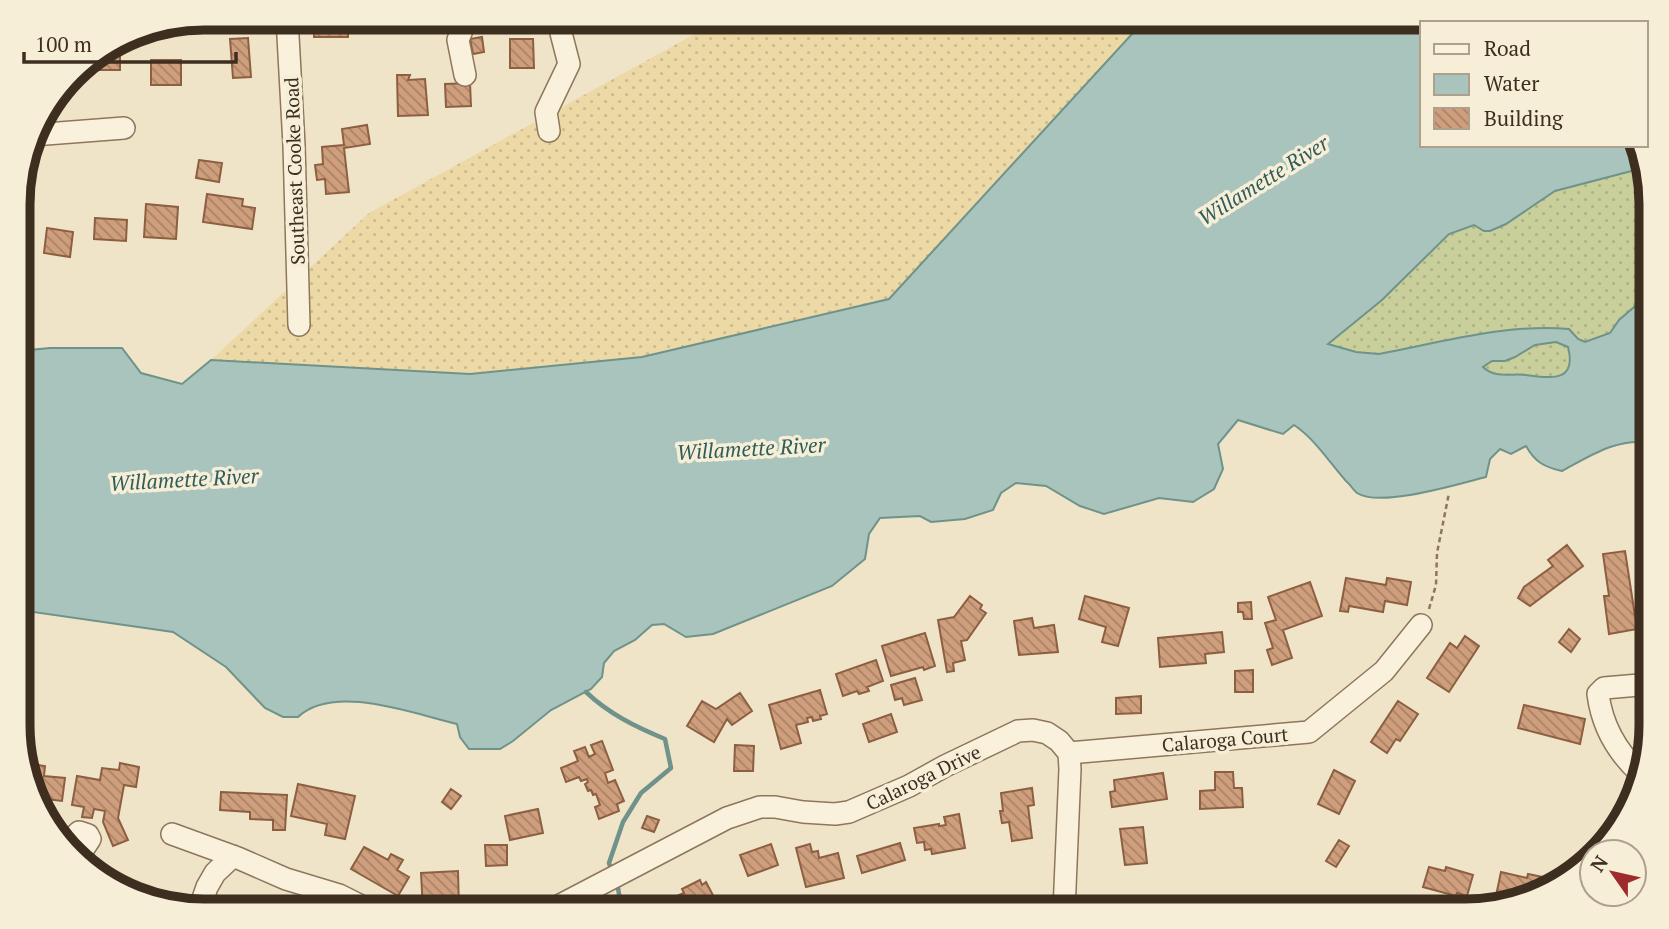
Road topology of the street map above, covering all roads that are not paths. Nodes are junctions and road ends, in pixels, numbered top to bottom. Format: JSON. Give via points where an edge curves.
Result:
{"nodes":[{"id":1,"x":288,"y":30,"type":"edge"},
{"id":2,"x":462,"y":30,"type":"edge"},
{"id":3,"x":562,"y":30,"type":"edge"},
{"id":4,"x":465,"y":75,"type":"dead end"},
{"id":5,"x":124,"y":128,"type":"dead end"},
{"id":6,"x":549,"y":131,"type":"dead end"},
{"id":7,"x":44,"y":134,"type":"edge"},
{"id":8,"x":299,"y":325,"type":"dead end"},
{"id":9,"x":1421,"y":625,"type":"road end"},
{"id":10,"x":1639,"y":685,"type":"edge"},
{"id":11,"x":1069,"y":753,"type":"junction"},
{"id":12,"x":1634,"y":767,"type":"edge"},
{"id":13,"x":172,"y":834,"type":"dead end"},
{"id":14,"x":73,"y":838,"type":"edge"},
{"id":15,"x":81,"y":848,"type":"edge"},
{"id":16,"x":229,"y":861,"type":"junction"},
{"id":17,"x":203,"y":899,"type":"edge"},
{"id":18,"x":347,"y":899,"type":"edge"},
{"id":19,"x":573,"y":899,"type":"edge"},
{"id":20,"x":1065,"y":899,"type":"edge"}],
"edges":[{"from":1,"to":8,"type":"street","name":"Southeast Cooke Road"},
{"from":2,"to":4,"type":"street","via":[[458,40]]},
{"from":3,"to":6,"type":"street","via":[[569,64],[546,112]]},
{"from":5,"to":7,"type":"street"},
{"from":9,"to":11,"type":"street","name":"Calaroga Court","via":[[1384,671],[1309,732]]},
{"from":10,"to":12,"type":"street","via":[[1609,687],[1601,690],[1599,698],[1611,738]]},
{"from":11,"to":19,"type":"street","name":"Calaroga Drive","via":[[1047,733],[1018,731],[849,812],[775,807],[745,810]]},
{"from":11,"to":20,"type":"street"},
{"from":13,"to":16,"type":"street"},
{"from":14,"to":15,"type":"street","via":[[79,832],[88,835],[88,844]]},
{"from":16,"to":17,"type":"street","via":[[215,873]]},
{"from":16,"to":18,"type":"street"}]}
